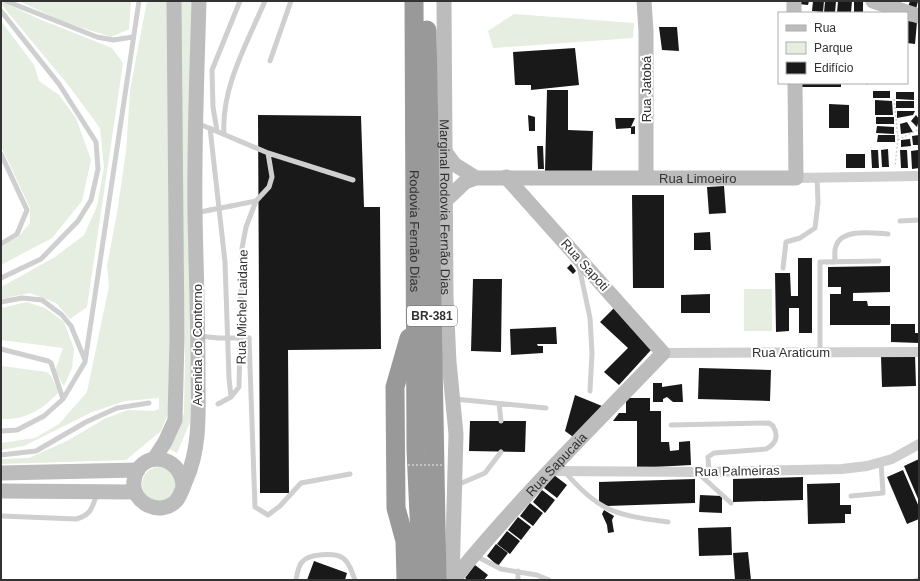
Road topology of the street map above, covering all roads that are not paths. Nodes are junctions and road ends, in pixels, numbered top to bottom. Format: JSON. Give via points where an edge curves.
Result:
{"nodes":[{"id":1,"x":6,"y":1,"type":"edge"},
{"id":2,"x":139,"y":1,"type":"edge"},
{"id":3,"x":174,"y":1,"type":"edge"},
{"id":4,"x":199,"y":1,"type":"edge"},
{"id":5,"x":240,"y":1,"type":"edge"},
{"id":6,"x":265,"y":1,"type":"edge"},
{"id":7,"x":291,"y":1,"type":"edge"},
{"id":8,"x":402,"y":1,"type":"edge"},
{"id":9,"x":414,"y":1,"type":"edge"},
{"id":10,"x":427,"y":1,"type":"edge"},
{"id":11,"x":444,"y":1,"type":"edge"},
{"id":12,"x":644,"y":1,"type":"edge"},
{"id":13,"x":794,"y":1,"type":"edge"},
{"id":14,"x":873,"y":1,"type":"edge"},
{"id":15,"x":1,"y":11,"type":"edge"},
{"id":16,"x":794,"y":12,"type":"edge"},
{"id":17,"x":907,"y":12,"type":"edge"},
{"id":18,"x":908,"y":12,"type":"edge"},
{"id":19,"x":919,"y":16,"type":"edge"},
{"id":20,"x":134,"y":37,"type":"junction"},
{"id":21,"x":270,"y":61,"type":"dead end"},
{"id":22,"x":795,"y":84,"type":"edge"},
{"id":23,"x":203,"y":126,"type":"junction"},
{"id":24,"x":217,"y":132,"type":"junction"},
{"id":25,"x":224,"y":134,"type":"junction"},
{"id":26,"x":268,"y":153,"type":"junction"},
{"id":27,"x":446,"y":153,"type":"junction"},
{"id":28,"x":1,"y":154,"type":"edge"},
{"id":29,"x":919,"y":176,"type":"edge"},
{"id":30,"x":506,"y":177,"type":"junction"},
{"id":31,"x":646,"y":177,"type":"junction"},
{"id":32,"x":476,"y":178,"type":"junction"},
{"id":33,"x":796,"y":178,"type":"junction"},
{"id":34,"x":817,"y":178,"type":"junction"},
{"id":35,"x":353,"y":180,"type":"dead end"},
{"id":36,"x":414,"y":183,"type":"junction"},
{"id":37,"x":256,"y":201,"type":"junction"},
{"id":38,"x":445,"y":201,"type":"junction"},
{"id":39,"x":195,"y":213,"type":"junction"},
{"id":40,"x":919,"y":220,"type":"edge"},
{"id":41,"x":900,"y":221,"type":"dead end"},
{"id":42,"x":888,"y":234,"type":"dead end"},
{"id":43,"x":1,"y":244,"type":"edge"},
{"id":44,"x":578,"y":257,"type":"junction"},
{"id":45,"x":879,"y":261,"type":"dead end"},
{"id":46,"x":835,"y":262,"type":"junction"},
{"id":47,"x":783,"y":268,"type":"dead end"},
{"id":48,"x":415,"y":277,"type":"junction"},
{"id":49,"x":1,"y":278,"type":"edge"},
{"id":50,"x":1,"y":302,"type":"edge"},
{"id":51,"x":198,"y":336,"type":"junction"},
{"id":52,"x":1,"y":349,"type":"edge"},
{"id":53,"x":820,"y":352,"type":"junction"},
{"id":54,"x":919,"y":352,"type":"edge"},
{"id":55,"x":663,"y":353,"type":"junction"},
{"id":56,"x":85,"y":362,"type":"junction"},
{"id":57,"x":590,"y":391,"type":"dead end"},
{"id":58,"x":231,"y":397,"type":"junction"},
{"id":59,"x":63,"y":399,"type":"junction"},
{"id":60,"x":454,"y":399,"type":"junction"},
{"id":61,"x":149,"y":403,"type":"dead end"},
{"id":62,"x":218,"y":404,"type":"dead end"},
{"id":63,"x":499,"y":404,"type":"junction"},
{"id":64,"x":546,"y":408,"type":"dead end"},
{"id":65,"x":501,"y":421,"type":"dead end"},
{"id":66,"x":671,"y":425,"type":"dead end"},
{"id":67,"x":1,"y":431,"type":"edge"},
{"id":68,"x":919,"y":444,"type":"edge"},
{"id":69,"x":501,"y":452,"type":"dead end"},
{"id":70,"x":1,"y":455,"type":"edge"},
{"id":71,"x":154,"y":459,"type":"junction"},
{"id":72,"x":881,"y":462,"type":"junction"},
{"id":73,"x":138,"y":470,"type":"junction"},
{"id":74,"x":549,"y":471,"type":"junction"},
{"id":75,"x":565,"y":471,"type":"junction"},
{"id":76,"x":698,"y":472,"type":"junction"},
{"id":77,"x":709,"y":472,"type":"junction"},
{"id":78,"x":1,"y":473,"type":"edge"},
{"id":79,"x":350,"y":474,"type":"dead end"},
{"id":80,"x":456,"y":485,"type":"junction"},
{"id":81,"x":183,"y":487,"type":"junction"},
{"id":82,"x":1,"y":491,"type":"edge"},
{"id":83,"x":98,"y":492,"type":"junction"},
{"id":84,"x":135,"y":492,"type":"junction"},
{"id":85,"x":851,"y":496,"type":"dead end"},
{"id":86,"x":731,"y":503,"type":"dead end"},
{"id":87,"x":1,"y":516,"type":"edge"},
{"id":88,"x":668,"y":522,"type":"dead end"},
{"id":89,"x":474,"y":554,"type":"junction"},
{"id":90,"x":518,"y":570,"type":"junction"},
{"id":91,"x":296,"y":580,"type":"edge"},
{"id":92,"x":355,"y":580,"type":"edge"},
{"id":93,"x":406,"y":580,"type":"edge"},
{"id":94,"x":422,"y":580,"type":"edge"},
{"id":95,"x":437,"y":580,"type":"edge"},
{"id":96,"x":453,"y":580,"type":"edge"},
{"id":97,"x":518,"y":580,"type":"edge"},
{"id":98,"x":549,"y":580,"type":"edge"}],
"edges":[{"from":1,"to":20,"type":"lane","via":[[96,37],[113,40]]},
{"from":2,"to":20,"type":"lane"},
{"from":3,"to":71,"type":"street","name":"Avenida do Contorno","via":[[178,338],[175,420]]},
{"from":4,"to":23,"type":"street","name":"Avenida do Contorno"},
{"from":5,"to":24,"type":"lane","via":[[212,70],[212,107]]},
{"from":6,"to":25,"type":"lane","via":[[226,95]]},
{"from":7,"to":21,"type":"lane"},
{"from":8,"to":36,"type":"highway","via":[[405,98]]},
{"from":9,"to":36,"type":"highway","name":"Rodovia Fernão Dias","number":"BR-381"},
{"from":10,"to":95,"type":"highway","name":"Rodovia Fernão Dias","number":"BR-381"},
{"from":11,"to":27,"type":"street","name":"Marginal Rodovia Fernão Dias","number":"BR-381"},
{"from":12,"to":31,"type":"street","name":"Rua Jatobá"},
{"from":13,"to":16,"type":"street"},
{"from":14,"to":17,"type":"street"},
{"from":15,"to":49,"type":"lane","via":[[59,84],[96,142],[98,168],[91,200],[78,221],[41,259]]},
{"from":18,"to":19,"type":"street"},
{"from":20,"to":56,"type":"lane"},
{"from":22,"to":33,"type":"street"},
{"from":23,"to":24,"type":"lane"},
{"from":23,"to":39,"type":"street","name":"Avenida do Contorno"},
{"from":23,"to":58,"type":"lane","via":[[225,262]]},
{"from":24,"to":25,"type":"lane"},
{"from":25,"to":26,"type":"lane"},
{"from":26,"to":35,"type":"lane"},
{"from":26,"to":37,"type":"lane","via":[[272,177],[269,187]]},
{"from":27,"to":32,"type":"street","via":[[454,164]]},
{"from":27,"to":38,"type":"street","name":"Marginal Rodovia Fernão Dias","number":"BR-381"},
{"from":28,"to":43,"type":"lane","via":[[28,210],[17,234]]},
{"from":29,"to":34,"type":"street","name":"Rua Limoeiro"},
{"from":30,"to":31,"type":"street","name":"Rua Limoeiro"},
{"from":30,"to":32,"type":"street","name":"Rua Limoeiro"},
{"from":30,"to":44,"type":"street","name":"Rua Sapoti"},
{"from":31,"to":33,"type":"street","name":"Rua Limoeiro"},
{"from":32,"to":38,"type":"street","name":"Rua Limoeiro","via":[[464,182]]},
{"from":33,"to":34,"type":"street","name":"Rua Limoeiro"},
{"from":34,"to":47,"type":"lane","via":[[815,228],[800,238],[786,242]]},
{"from":36,"to":48,"type":"highway","name":"Rodovia Fernão Dias","number":"BR-381"},
{"from":37,"to":39,"type":"lane","bridge":true},
{"from":37,"to":58,"type":"lane","name":"Rua Michel Laidane","via":[[246,227],[242,248],[240,379],[239,387]]},
{"from":38,"to":60,"type":"street","name":"Marginal Rodovia Fernão Dias","number":"BR-381","via":[[449,362]]},
{"from":39,"to":51,"type":"street","name":"Avenida do Contorno"},
{"from":40,"to":41,"type":"lane"},
{"from":42,"to":46,"type":"lane","via":[[847,235],[835,247]]},
{"from":44,"to":55,"type":"street","name":"Rua Sapoti"},
{"from":44,"to":57,"type":"lane","via":[[590,318]]},
{"from":45,"to":46,"type":"lane"},
{"from":46,"to":53,"type":"lane","via":[[820,262]]},
{"from":48,"to":93,"type":"highway","number":"BR-381","via":[[409,340],[395,386],[396,508],[405,541]]},
{"from":48,"to":94,"type":"highway","name":"Rodovia Fernão Dias","number":"BR-381","via":[[417,463]]},
{"from":50,"to":56,"type":"lane","via":[[22,298],[42,300],[62,315],[70,326]]},
{"from":51,"to":79,"type":"lane","bridge":true,"via":[[249,338],[255,507],[268,515],[301,483]]},
{"from":51,"to":81,"type":"street","name":"Avenida do Contorno","via":[[197,440],[191,469]]},
{"from":52,"to":59,"type":"lane","via":[[48,361]]},
{"from":53,"to":54,"type":"street","name":"Rua Araticum"},
{"from":53,"to":55,"type":"street","name":"Rua Araticum"},
{"from":55,"to":74,"type":"street","name":"Rua Sapucaia"},
{"from":56,"to":59,"type":"lane"},
{"from":58,"to":62,"type":"lane"},
{"from":59,"to":67,"type":"lane","via":[[44,416],[17,430]]},
{"from":60,"to":63,"type":"lane"},
{"from":60,"to":80,"type":"street","name":"Marginal Rodovia Fernão Dias","number":"BR-381"},
{"from":61,"to":70,"type":"lane","via":[[117,408],[86,422],[36,451]]},
{"from":63,"to":64,"type":"lane"},
{"from":63,"to":65,"type":"lane"},
{"from":66,"to":77,"type":"lane","via":[[769,423],[773,426],[776,436],[772,446],[766,449],[714,453],[708,457]]},
{"from":68,"to":72,"type":"street","name":"Rua Palmeiras"},
{"from":69,"to":80,"type":"lane","via":[[484,473]]},
{"from":71,"to":73,"type":"street"},
{"from":71,"to":81,"type":"street","via":[[175,465],[180,472]]},
{"from":72,"to":77,"type":"street","name":"Rua Palmeiras","via":[[842,469]]},
{"from":72,"to":85,"type":"lane","via":[[883,493]]},
{"from":73,"to":78,"type":"street"},
{"from":73,"to":84,"type":"street","via":[[134,481]]},
{"from":74,"to":75,"type":"street","name":"Rua Palmeiras"},
{"from":74,"to":89,"type":"street","name":"Rua Sapucaia"},
{"from":75,"to":76,"type":"street","name":"Rua Palmeiras"},
{"from":75,"to":88,"type":"lane","via":[[582,491],[606,509],[629,517]]},
{"from":76,"to":77,"type":"street","name":"Rua Palmeiras"},
{"from":76,"to":86,"type":"lane"},
{"from":80,"to":96,"type":"street","name":"Marginal Rodovia Fernão Dias","number":"BR-381"},
{"from":81,"to":84,"type":"street","name":"Avenida do Contorno","via":[[175,502],[161,508],[145,504]]},
{"from":82,"to":83,"type":"street"},
{"from":83,"to":84,"type":"street"},
{"from":83,"to":87,"type":"lane","via":[[86,516],[76,519]]},
{"from":89,"to":90,"type":"lane","via":[[501,569]]},
{"from":89,"to":96,"type":"street","name":"Rua Sapucaia"},
{"from":90,"to":97,"type":"lane"},
{"from":90,"to":98,"type":"lane"},
{"from":91,"to":92,"type":"lane","via":[[301,562],[310,556],[330,555],[343,558]]}]}
